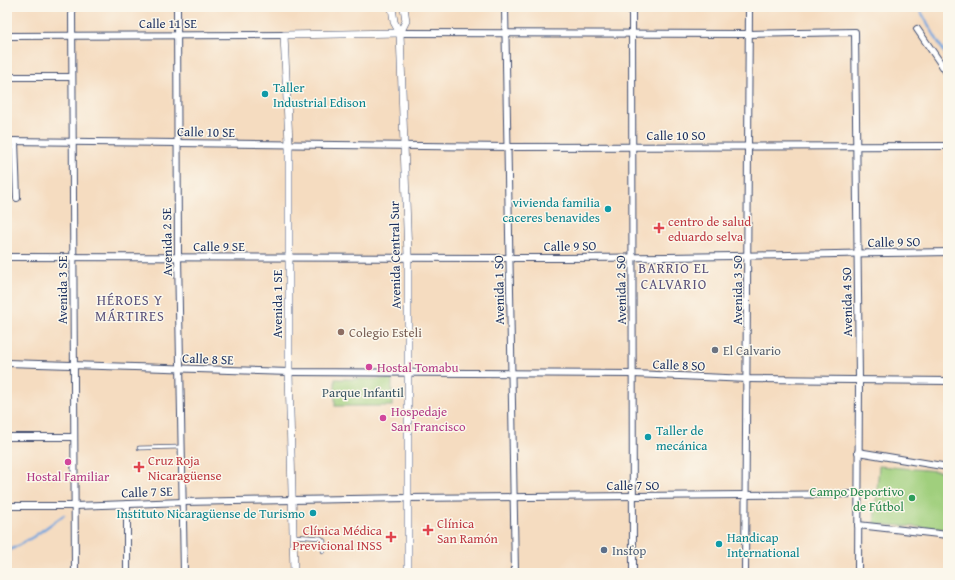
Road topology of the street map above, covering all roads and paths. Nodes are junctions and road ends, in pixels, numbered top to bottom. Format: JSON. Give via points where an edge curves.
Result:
{"nodes":[{"id":1,"x":72,"y":7,"type":"edge"},
{"id":2,"x":177,"y":7,"type":"edge"},
{"id":3,"x":392,"y":7,"type":"edge"},
{"id":4,"x":404,"y":7,"type":"edge"},
{"id":5,"x":506,"y":7,"type":"edge"},
{"id":6,"x":632,"y":7,"type":"edge"},
{"id":7,"x":749,"y":7,"type":"edge"},
{"id":8,"x":917,"y":29,"type":"dead end"},
{"id":9,"x":506,"y":32,"type":"junction"},
{"id":10,"x":400,"y":33,"type":"junction"},
{"id":11,"x":633,"y":34,"type":"junction"},
{"id":12,"x":749,"y":34,"type":"junction"},
{"id":13,"x":176,"y":35,"type":"junction"},
{"id":14,"x":284,"y":35,"type":"junction"},
{"id":15,"x":7,"y":36,"type":"edge"},
{"id":16,"x":72,"y":36,"type":"junction"},
{"id":17,"x":948,"y":74,"type":"edge"},
{"id":18,"x":7,"y":77,"type":"edge"},
{"id":19,"x":72,"y":77,"type":"junction"},
{"id":20,"x":7,"y":141,"type":"edge"},
{"id":21,"x":15,"y":141,"type":"junction"},
{"id":22,"x":72,"y":142,"type":"junction"},
{"id":23,"x":177,"y":142,"type":"junction"},
{"id":24,"x":289,"y":143,"type":"junction"},
{"id":25,"x":405,"y":144,"type":"junction"},
{"id":26,"x":633,"y":146,"type":"junction"},
{"id":27,"x":749,"y":146,"type":"junction"},
{"id":28,"x":856,"y":146,"type":"junction"},
{"id":29,"x":948,"y":146,"type":"edge"},
{"id":30,"x":509,"y":147,"type":"junction"},
{"id":31,"x":17,"y":198,"type":"dead end"},
{"id":32,"x":948,"y":252,"type":"edge"},
{"id":33,"x":858,"y":253,"type":"junction"},
{"id":34,"x":408,"y":256,"type":"junction"},
{"id":35,"x":632,"y":256,"type":"junction"},
{"id":36,"x":748,"y":256,"type":"junction"},
{"id":37,"x":7,"y":257,"type":"edge"},
{"id":38,"x":73,"y":257,"type":"junction"},
{"id":39,"x":178,"y":257,"type":"junction"},
{"id":40,"x":289,"y":257,"type":"junction"},
{"id":41,"x":509,"y":258,"type":"junction"},
{"id":42,"x":7,"y":363,"type":"edge"},
{"id":43,"x":74,"y":365,"type":"junction"},
{"id":44,"x":181,"y":369,"type":"junction"},
{"id":45,"x":289,"y":372,"type":"junction"},
{"id":46,"x":409,"y":373,"type":"junction"},
{"id":47,"x":512,"y":374,"type":"junction"},
{"id":48,"x":634,"y":374,"type":"junction"},
{"id":49,"x":748,"y":379,"type":"junction"},
{"id":50,"x":859,"y":379,"type":"junction"},
{"id":51,"x":948,"y":381,"type":"edge"},
{"id":52,"x":7,"y":437,"type":"edge"},
{"id":53,"x":74,"y":437,"type":"junction"},
{"id":54,"x":182,"y":447,"type":"junction"},
{"id":55,"x":139,"y":448,"type":"dead end"},
{"id":56,"x":858,"y":452,"type":"junction"},
{"id":57,"x":948,"y":467,"type":"edge"},
{"id":58,"x":858,"y":494,"type":"junction"},
{"id":59,"x":747,"y":495,"type":"junction"},
{"id":60,"x":633,"y":496,"type":"junction"},
{"id":61,"x":513,"y":497,"type":"junction"},
{"id":62,"x":408,"y":498,"type":"junction"},
{"id":63,"x":294,"y":500,"type":"junction"},
{"id":64,"x":183,"y":502,"type":"junction"},
{"id":65,"x":127,"y":504,"type":"junction"},
{"id":66,"x":7,"y":506,"type":"edge"},
{"id":67,"x":75,"y":506,"type":"junction"},
{"id":68,"x":858,"y":525,"type":"junction"},
{"id":69,"x":948,"y":535,"type":"edge"},
{"id":70,"x":294,"y":536,"type":"junction"},
{"id":71,"x":323,"y":551,"type":"dead end"},
{"id":72,"x":75,"y":573,"type":"edge"},
{"id":73,"x":127,"y":573,"type":"edge"},
{"id":74,"x":184,"y":573,"type":"edge"},
{"id":75,"x":294,"y":573,"type":"edge"},
{"id":76,"x":408,"y":573,"type":"edge"},
{"id":77,"x":515,"y":573,"type":"edge"},
{"id":78,"x":633,"y":573,"type":"edge"},
{"id":79,"x":745,"y":573,"type":"edge"},
{"id":80,"x":858,"y":573,"type":"edge"}],
"edges":[{"from":1,"to":16,"type":"street","name":"Avenida 3 SE"},
{"from":2,"to":13,"type":"street","name":"Avenida 2 SE"},
{"from":3,"to":10,"type":"street","name":"Avenida Central Sur","via":[[394,22]]},
{"from":4,"to":10,"type":"street","name":"Avenida Central Sur","via":[[406,21]]},
{"from":5,"to":9,"type":"street","name":"Avenida 1 SO"},
{"from":6,"to":11,"type":"street","name":"Avenida 2 SO"},
{"from":7,"to":12,"type":"street","name":"Avenida 3 SO"},
{"from":8,"to":17,"type":"street"},
{"from":9,"to":10,"type":"street"},
{"from":9,"to":11,"type":"street"},
{"from":9,"to":30,"type":"street","name":"Avenida 1 SO"},
{"from":10,"to":14,"type":"street","name":"Calle 11 SE"},
{"from":10,"to":25,"type":"street","name":"Avenida Central Sur"},
{"from":11,"to":12,"type":"street"},
{"from":11,"to":26,"type":"street","name":"Avenida 2 SO"},
{"from":12,"to":27,"type":"street","name":"Avenida 3 SO"},
{"from":12,"to":28,"type":"street","name":"Avenida 4 SO","via":[[856,32]]},
{"from":13,"to":14,"type":"street","name":"Calle 11 SE"},
{"from":13,"to":16,"type":"street","name":"Calle 11 SE"},
{"from":13,"to":23,"type":"street","name":"Avenida 2 SE"},
{"from":14,"to":24,"type":"street","name":"Avenida 1 SE"},
{"from":15,"to":16,"type":"street","name":"Calle 11 SE"},
{"from":16,"to":19,"type":"street","name":"Avenida 3 SE"},
{"from":18,"to":19,"type":"street"},
{"from":19,"to":22,"type":"street","name":"Avenida 3 SE"},
{"from":20,"to":21,"type":"street","name":"Calle 10 SE"},
{"from":21,"to":22,"type":"street","name":"Calle 10 SE"},
{"from":21,"to":31,"type":"street"},
{"from":22,"to":23,"type":"street","name":"Calle 10 SE"},
{"from":22,"to":38,"type":"street","name":"Avenida 3 SE"},
{"from":23,"to":24,"type":"street","name":"Calle 10 SE"},
{"from":23,"to":39,"type":"street","name":"Avenida 2 SE"},
{"from":24,"to":25,"type":"street","name":"Calle 10 SE"},
{"from":24,"to":40,"type":"street","name":"Avenida 1 SE"},
{"from":25,"to":30,"type":"street","name":"Calle 10 SO"},
{"from":25,"to":34,"type":"street","name":"Avenida Central Sur"},
{"from":26,"to":27,"type":"street","name":"Calle 10 SO"},
{"from":26,"to":30,"type":"street","name":"Calle 10 SO"},
{"from":26,"to":35,"type":"street","name":"Avenida 2 SO"},
{"from":27,"to":28,"type":"street","name":"Calle 10 SO"},
{"from":27,"to":36,"type":"street","name":"Avenida 3 SO"},
{"from":28,"to":29,"type":"street","name":"Calle 10 SO"},
{"from":28,"to":33,"type":"street","name":"Avenida 4 SO"},
{"from":30,"to":41,"type":"street","name":"Avenida 1 SO"},
{"from":32,"to":33,"type":"street","name":"Calle 9 SO"},
{"from":33,"to":36,"type":"street","name":"Calle 9 SO"},
{"from":33,"to":50,"type":"street","name":"Avenida 4 SO"},
{"from":34,"to":40,"type":"street","name":"Calle 9 SE"},
{"from":34,"to":41,"type":"street","name":"Calle 9 SO"},
{"from":34,"to":46,"type":"street","name":"Avenida Central Sur"},
{"from":35,"to":36,"type":"street","name":"Calle 9 SO"},
{"from":35,"to":41,"type":"street","name":"Calle 9 SO"},
{"from":35,"to":48,"type":"street","name":"Avenida 2 SO"},
{"from":36,"to":49,"type":"street","name":"Avenida 3 SO"},
{"from":37,"to":38,"type":"street","name":"Calle 9 SE"},
{"from":38,"to":39,"type":"street","name":"Calle 9 SE"},
{"from":38,"to":43,"type":"street","name":"Avenida 3 SE"},
{"from":39,"to":40,"type":"street","name":"Calle 9 SE"},
{"from":39,"to":44,"type":"street","name":"Avenida 2 SE"},
{"from":40,"to":45,"type":"street","name":"Avenida 1 SE"},
{"from":41,"to":47,"type":"street","name":"Avenida 1 SO"},
{"from":42,"to":43,"type":"street","name":"Calle 8 SE"},
{"from":43,"to":44,"type":"street","name":"Calle 8 SE"},
{"from":43,"to":53,"type":"street","name":"Avenida 3 SE"},
{"from":44,"to":45,"type":"street","name":"Calle 8 SE"},
{"from":44,"to":54,"type":"street","name":"Avenida 2 SE"},
{"from":45,"to":46,"type":"street","name":"Calle 8 SE"},
{"from":45,"to":63,"type":"street","name":"Avenida 1 SE"},
{"from":46,"to":47,"type":"street","name":"Calle 8 SO"},
{"from":46,"to":62,"type":"street","name":"Avenida Central Sur"},
{"from":47,"to":48,"type":"street","name":"Calle 8 SO"},
{"from":47,"to":61,"type":"street","name":"Avenida 1 SO"},
{"from":48,"to":49,"type":"street","name":"Calle 8 SO"},
{"from":48,"to":60,"type":"street","name":"Avenida 2 SO"},
{"from":49,"to":50,"type":"street","name":"Calle 8 SO"},
{"from":49,"to":59,"type":"street","name":"Avenida 3 SO"},
{"from":50,"to":51,"type":"street","name":"Calle 8 SO"},
{"from":50,"to":56,"type":"street","name":"Avenida 4 SO"},
{"from":52,"to":53,"type":"street"},
{"from":53,"to":67,"type":"street","name":"Avenida 3 SE"},
{"from":54,"to":55,"type":"lane"},
{"from":54,"to":64,"type":"street","name":"Avenida 2 SE"},
{"from":56,"to":57,"type":"street"},
{"from":56,"to":58,"type":"street","name":"Avenida 4 SO"},
{"from":58,"to":59,"type":"street","name":"Calle 7 SO"},
{"from":58,"to":68,"type":"street","name":"Avenida 4 SO"},
{"from":59,"to":60,"type":"street","name":"Calle 7 SO"},
{"from":59,"to":79,"type":"street","name":"Avenida 3 SO"},
{"from":60,"to":61,"type":"street","name":"Calle 7 SO"},
{"from":60,"to":78,"type":"street","name":"Avenida 2 SO"},
{"from":61,"to":62,"type":"street","name":"Calle 7 SO"},
{"from":61,"to":77,"type":"street","name":"Avenida 1 SO"},
{"from":62,"to":63,"type":"street","name":"Calle 7 SE"},
{"from":62,"to":76,"type":"street","name":"Avenida Central Sur"},
{"from":63,"to":64,"type":"street","name":"Calle 7 SE"},
{"from":63,"to":70,"type":"street","name":"Avenida 1 SE"},
{"from":64,"to":65,"type":"street","name":"Calle 7 SE"},
{"from":64,"to":74,"type":"street","name":"Avenida 2 SE"},
{"from":65,"to":67,"type":"street","name":"Calle 7 SE"},
{"from":65,"to":73,"type":"street"},
{"from":66,"to":67,"type":"street","name":"Calle 7 SE"},
{"from":67,"to":72,"type":"street","name":"Avenida 3 SE"},
{"from":68,"to":69,"type":"street"},
{"from":68,"to":80,"type":"street","name":"Avenida 4 SO"},
{"from":70,"to":71,"type":"lane","via":[[321,538],[324,541]]},
{"from":70,"to":75,"type":"street","name":"Avenida 1 SE"}]}
